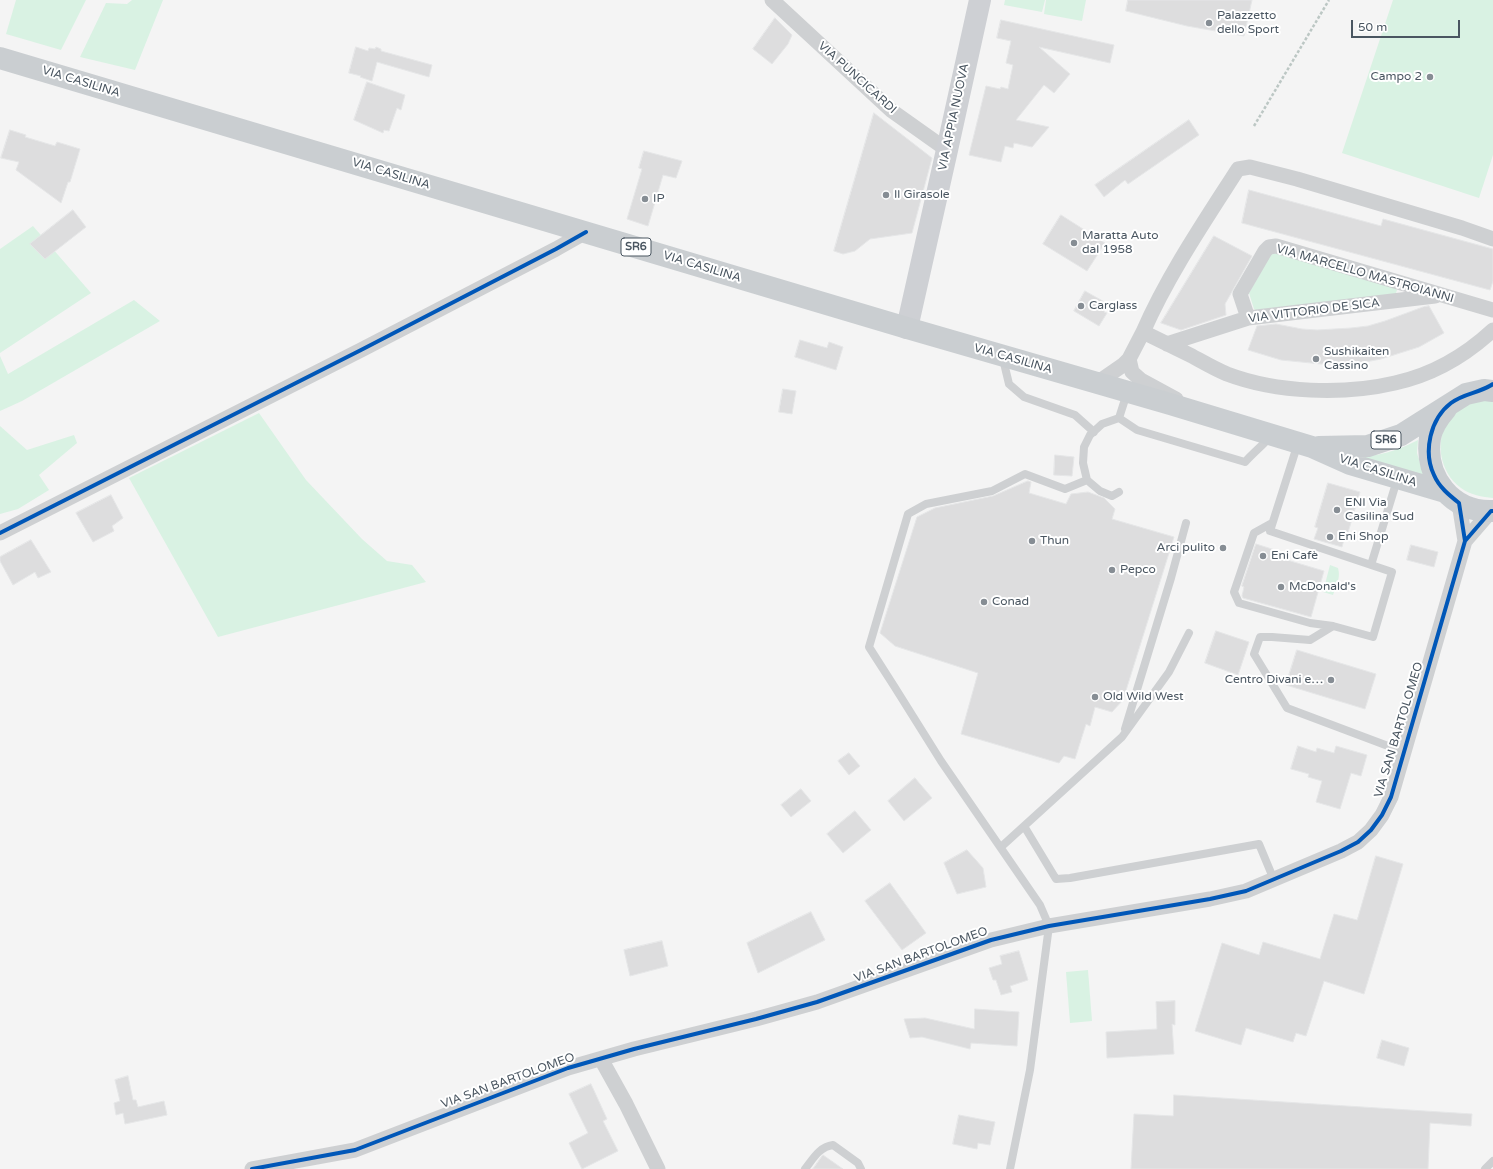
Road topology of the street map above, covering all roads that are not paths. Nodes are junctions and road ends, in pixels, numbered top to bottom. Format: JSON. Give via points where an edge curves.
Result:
{"nodes":[{"id":1,"x":772,"y":0,"type":"edge"},
{"id":2,"x":980,"y":0,"type":"edge"},
{"id":3,"x":0,"y":58,"type":"edge"},
{"id":4,"x":947,"y":150,"type":"junction"},
{"id":5,"x":586,"y":232,"type":"junction"},
{"id":6,"x":1493,"y":239,"type":"edge"},
{"id":7,"x":1440,"y":295,"type":"junction"},
{"id":8,"x":1493,"y":310,"type":"edge"},
{"id":9,"x":1248,"y":318,"type":"junction"},
{"id":10,"x":907,"y":328,"type":"junction"},
{"id":11,"x":1493,"y":330,"type":"edge"},
{"id":12,"x":1143,"y":332,"type":"junction"},
{"id":13,"x":1167,"y":344,"type":"junction"},
{"id":14,"x":1003,"y":356,"type":"junction"},
{"id":15,"x":1129,"y":359,"type":"junction"},
{"id":16,"x":1097,"y":383,"type":"junction"},
{"id":17,"x":1490,"y":388,"type":"edge"},
{"id":18,"x":1127,"y":392,"type":"junction"},
{"id":19,"x":1451,"y":403,"type":"junction"},
{"id":20,"x":1204,"y":415,"type":"junction"},
{"id":21,"x":1119,"y":418,"type":"junction"},
{"id":22,"x":1094,"y":432,"type":"junction"},
{"id":23,"x":1271,"y":435,"type":"junction"},
{"id":24,"x":1305,"y":445,"type":"junction"},
{"id":25,"x":1398,"y":478,"type":"junction"},
{"id":26,"x":1087,"y":480,"type":"junction"},
{"id":27,"x":1119,"y":492,"type":"dead end"},
{"id":28,"x":1452,"y":497,"type":"junction"},
{"id":29,"x":1492,"y":511,"type":"edge"},
{"id":30,"x":1186,"y":523,"type":"dead end"},
{"id":31,"x":1271,"y":527,"type":"junction"},
{"id":32,"x":0,"y":533,"type":"edge"},
{"id":33,"x":1465,"y":541,"type":"junction"},
{"id":34,"x":1371,"y":565,"type":"junction"},
{"id":35,"x":1333,"y":626,"type":"junction"},
{"id":36,"x":1189,"y":634,"type":"dead end"},
{"id":37,"x":1122,"y":737,"type":"junction"},
{"id":38,"x":1404,"y":752,"type":"junction"},
{"id":39,"x":1024,"y":826,"type":"junction"},
{"id":40,"x":1001,"y":847,"type":"junction"},
{"id":41,"x":1274,"y":880,"type":"junction"},
{"id":42,"x":1049,"y":926,"type":"junction"},
{"id":43,"x":601,"y":1059,"type":"junction"},
{"id":44,"x":1493,"y":1161,"type":"edge"},
{"id":45,"x":252,"y":1169,"type":"edge"},
{"id":46,"x":658,"y":1169,"type":"edge"},
{"id":47,"x":805,"y":1169,"type":"edge"},
{"id":48,"x":861,"y":1169,"type":"edge"},
{"id":49,"x":1010,"y":1169,"type":"edge"},
{"id":50,"x":1485,"y":1169,"type":"edge"}],
"edges":[{"from":1,"to":4,"type":"street","name":"VIA PUNCICARDI","via":[[892,111]]},
{"from":2,"to":4,"type":"street","name":"VIA APPIA NUOVA"},
{"from":3,"to":5,"type":"main road","name":"VIA CASILINA","number":"SR6"},
{"from":4,"to":10,"type":"street","name":"VIA APPIA NUOVA"},
{"from":5,"to":10,"type":"main road","name":"VIA CASILINA","number":"SR6"},
{"from":5,"to":32,"type":"street","via":[[361,350]]},
{"from":6,"to":12,"type":"street","via":[[1284,175],[1250,167],[1238,169],[1154,306]]},
{"from":7,"to":8,"type":"street","name":"VIA MARCELLO MASTROIANNI"},
{"from":7,"to":9,"type":"street","name":"VIA VITTORIO DE SICA"},
{"from":7,"to":9,"type":"street","name":"VIA MARCELLO MASTROIANNI","via":[[1276,246],[1269,247],[1240,294]]},
{"from":9,"to":13,"type":"street","name":"VIA VITTORIO DE SICA"},
{"from":10,"to":14,"type":"main road","name":"VIA CASILINA","number":"SR6"},
{"from":11,"to":13,"type":"street","via":[[1478,344],[1455,359],[1416,377],[1397,383],[1346,390],[1303,390],[1260,383],[1227,374]]},
{"from":12,"to":13,"type":"street"},
{"from":12,"to":15,"type":"street"},
{"from":14,"to":16,"type":"main road","name":"VIA CASILINA","number":"SR6"},
{"from":14,"to":22,"type":"lane","via":[[1009,384],[1024,397],[1075,414]]},
{"from":15,"to":16,"type":"street"},
{"from":15,"to":20,"type":"street","via":[[1132,372],[1141,380]]},
{"from":16,"to":18,"type":"main road","name":"VIA CASILINA","number":"SR6"},
{"from":17,"to":19,"type":"main road","name":"VIA CASILINA","number":"SR6","via":[[1466,394]]},
{"from":18,"to":20,"type":"main road","name":"VIA CASILINA","number":"SR6"},
{"from":18,"to":21,"type":"lane"},
{"from":19,"to":24,"type":"main road","name":"VIA CASILINA","number":"SR6","via":[[1401,435],[1368,446]]},
{"from":19,"to":28,"type":"main road","name":"VIA CASILINA","number":"SR6","via":[[1438,418],[1430,436],[1429,456],[1434,475]]},
{"from":20,"to":23,"type":"main road","name":"VIA CASILINA","number":"SR6"},
{"from":21,"to":22,"type":"lane","via":[[1102,424]]},
{"from":21,"to":23,"type":"lane","via":[[1137,430],[1245,462]]},
{"from":22,"to":26,"type":"lane","via":[[1084,447],[1083,463]]},
{"from":23,"to":24,"type":"main road","name":"VIA CASILINA","number":"SR6"},
{"from":24,"to":25,"type":"main road","name":"VIA CASILINA","number":"SR6","via":[[1350,464]]},
{"from":24,"to":31,"type":"lane"},
{"from":25,"to":28,"type":"main road","name":"VIA CASILINA","number":"SR6"},
{"from":25,"to":34,"type":"lane"},
{"from":26,"to":27,"type":"lane","via":[[1100,491],[1112,496]]},
{"from":26,"to":40,"type":"lane","via":[[1065,489],[1025,474],[992,491],[926,504],[908,514],[869,647],[941,761]]},
{"from":28,"to":29,"type":"main road","name":"VIA CASILINA","number":"SR6","via":[[1472,510]]},
{"from":28,"to":33,"type":"street"},
{"from":29,"to":33,"type":"street"},
{"from":30,"to":37,"type":"lane"},
{"from":31,"to":34,"type":"lane"},
{"from":31,"to":35,"type":"lane","via":[[1254,533],[1234,592],[1239,603],[1310,623]]},
{"from":33,"to":38,"type":"street","name":"VIA SAN BARTOLOMEO"},
{"from":34,"to":35,"type":"lane","via":[[1392,572],[1373,637]]},
{"from":35,"to":38,"type":"lane","via":[[1310,640],[1260,638],[1254,654],[1287,708]]},
{"from":36,"to":37,"type":"lane","via":[[1169,672]]},
{"from":37,"to":39,"type":"lane"},
{"from":38,"to":41,"type":"street","name":"VIA SAN BARTOLOMEO","via":[[1391,797],[1371,830],[1358,842],[1341,851]]},
{"from":39,"to":40,"type":"lane"},
{"from":39,"to":41,"type":"lane","via":[[1056,879],[1259,844]]},
{"from":40,"to":42,"type":"lane","via":[[1040,905]]},
{"from":41,"to":42,"type":"street","name":"VIA SAN BARTOLOMEO","via":[[1246,891],[1210,899]]},
{"from":42,"to":43,"type":"street","name":"VIA SAN BARTOLOMEO","via":[[991,940],[817,1002]]},
{"from":42,"to":49,"type":"lane","via":[[1030,1070]]},
{"from":43,"to":45,"type":"street","name":"VIA SAN BARTOLOMEO","via":[[568,1068],[355,1150]]},
{"from":43,"to":46,"type":"street"},
{"from":44,"to":50,"type":"lane"},
{"from":47,"to":48,"type":"lane","via":[[825,1146],[832,1146],[858,1163]]}]}
